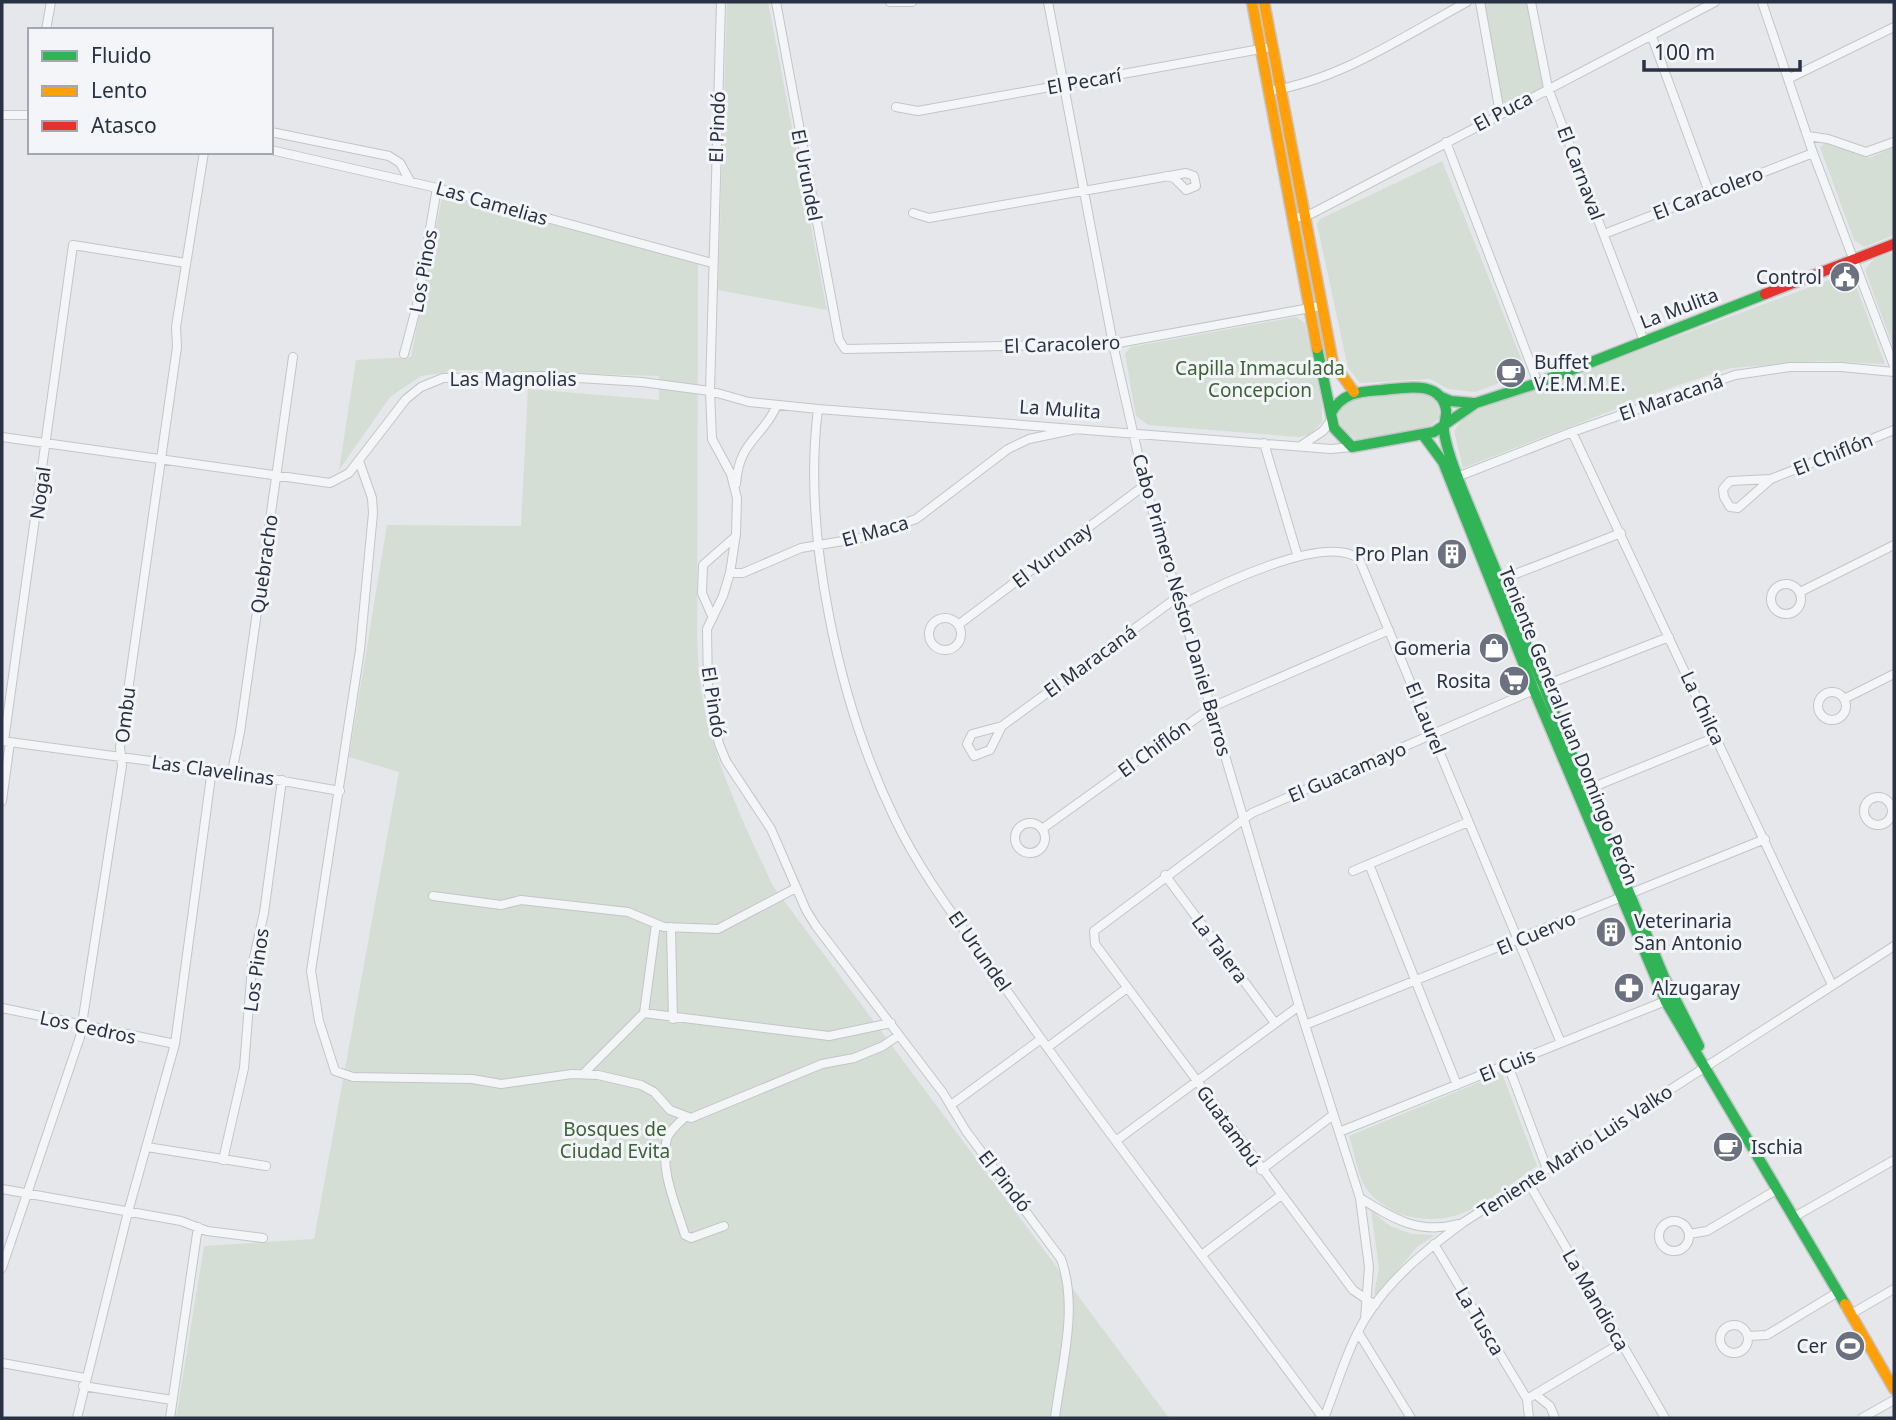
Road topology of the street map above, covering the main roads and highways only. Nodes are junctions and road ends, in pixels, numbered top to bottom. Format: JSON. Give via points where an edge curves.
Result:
{"nodes":[{"id":1,"x":1252,"y":2,"type":"edge"},
{"id":2,"x":1264,"y":2,"type":"edge"},
{"id":3,"x":1274,"y":90,"type":"junction"},
{"id":4,"x":1894,"y":244,"type":"edge"},
{"id":5,"x":1354,"y":392,"type":"junction"},
{"id":6,"x":1439,"y":396,"type":"junction"},
{"id":7,"x":1476,"y":403,"type":"junction"},
{"id":8,"x":1332,"y":416,"type":"junction"},
{"id":9,"x":1443,"y":426,"type":"junction"},
{"id":10,"x":1423,"y":435,"type":"junction"},
{"id":11,"x":1539,"y":688,"type":"junction"},
{"id":12,"x":1625,"y":895,"type":"junction"},
{"id":13,"x":1894,"y":1389,"type":"edge"}],
"edges":[{"from":1,"to":3,"type":"main road","via":[[1260,49]]},
{"from":2,"to":3,"type":"main road"},
{"from":3,"to":5,"type":"main road","via":[[1334,363]]},
{"from":3,"to":8,"type":"main road","via":[[1292,219]]},
{"from":4,"to":7,"type":"main road","name":"La Mulita"},
{"from":5,"to":6,"type":"main road","name":"La Mulita","via":[[1419,387]]},
{"from":5,"to":8,"type":"main road","via":[[1338,401]]},
{"from":6,"to":7,"type":"main road","name":"La Mulita"},
{"from":6,"to":9,"type":"main road","name":"Teniente General Juan Domingo Perón","via":[[1446,411]]},
{"from":7,"to":9,"type":"main road","name":"La Mulita"},
{"from":8,"to":10,"type":"main road","name":"La Mulita","via":[[1338,435],[1352,447]]},
{"from":9,"to":10,"type":"main road","name":"La Mulita"},
{"from":9,"to":11,"type":"main road","name":"Teniente General Juan Domingo Perón","via":[[1449,456]]},
{"from":10,"to":11,"type":"main road","name":"Teniente General Juan Domingo Perón","via":[[1443,462]]},
{"from":11,"to":12,"type":"main road","name":"Teniente General Juan Domingo Perón"},
{"from":11,"to":12,"type":"main road","name":"Teniente General Juan Domingo Perón","via":[[1586,790]]},
{"from":12,"to":13,"type":"main road","name":"Teniente General Juan Domingo Perón","via":[[1670,1000]]}]}
